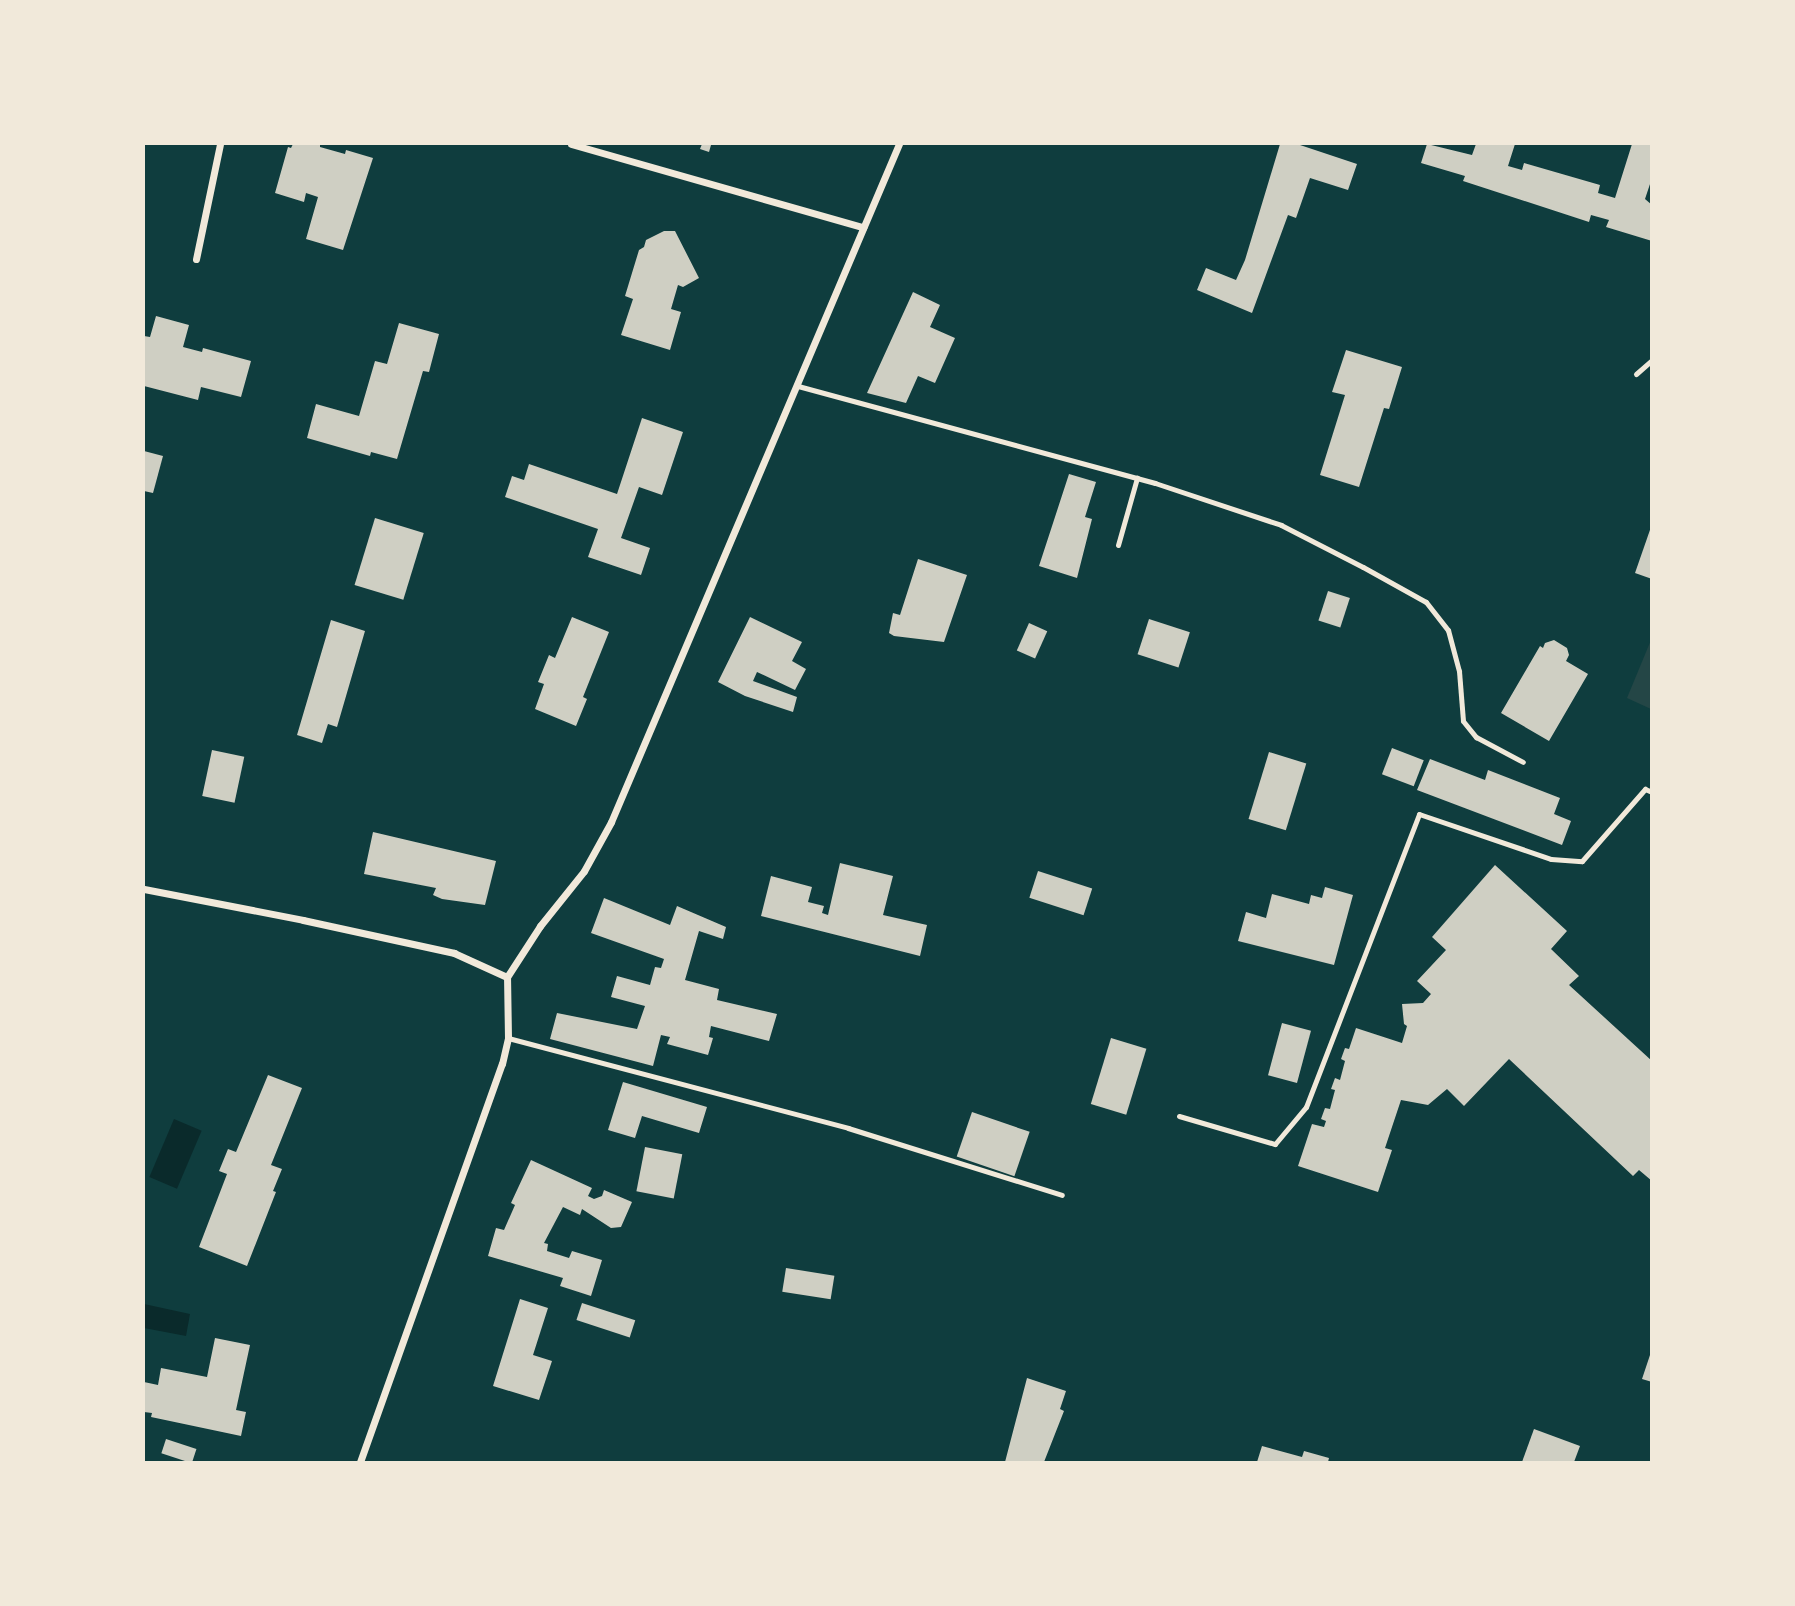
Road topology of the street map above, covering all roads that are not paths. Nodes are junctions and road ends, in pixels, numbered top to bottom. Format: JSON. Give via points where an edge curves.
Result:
{"nodes":[{"id":1,"x":220,"y":144,"type":"edge"},
{"id":2,"x":571,"y":144,"type":"edge"},
{"id":3,"x":899,"y":144,"type":"edge"},
{"id":4,"x":863,"y":227,"type":"junction"},
{"id":5,"x":197,"y":259,"type":"dead end"},
{"id":6,"x":1651,"y":360,"type":"edge"},
{"id":7,"x":1636,"y":374,"type":"dead end"},
{"id":8,"x":798,"y":386,"type":"junction"},
{"id":9,"x":1137,"y":478,"type":"junction"},
{"id":10,"x":1118,"y":545,"type":"dead end"},
{"id":11,"x":1523,"y":762,"type":"dead end"},
{"id":12,"x":1651,"y":792,"type":"edge"},
{"id":13,"x":144,"y":889,"type":"edge"},
{"id":14,"x":507,"y":977,"type":"junction"},
{"id":15,"x":508,"y":1038,"type":"junction"},
{"id":16,"x":1179,"y":1116,"type":"dead end"},
{"id":17,"x":1062,"y":1195,"type":"dead end"},
{"id":18,"x":360,"y":1462,"type":"edge"}],
"edges":[{"from":1,"to":5,"type":"street"},
{"from":2,"to":4,"type":"street"},
{"from":3,"to":4,"type":"street"},
{"from":4,"to":8,"type":"street"},
{"from":6,"to":7,"type":"lane"},
{"from":8,"to":9,"type":"lane"},
{"from":8,"to":14,"type":"street","via":[[611,822],[584,871]]},
{"from":9,"to":10,"type":"lane"},
{"from":9,"to":11,"type":"lane","via":[[1281,525],[1426,602],[1448,630],[1459,671],[1463,720],[1476,737]]},
{"from":12,"to":16,"type":"lane","via":[[1645,789],[1582,861],[1551,859],[1419,814],[1306,1107],[1275,1144]]},
{"from":13,"to":14,"type":"street","via":[[454,953]]},
{"from":14,"to":15,"type":"street"},
{"from":15,"to":17,"type":"lane","via":[[848,1128]]},
{"from":15,"to":18,"type":"street","via":[[472,1152]]}]}
